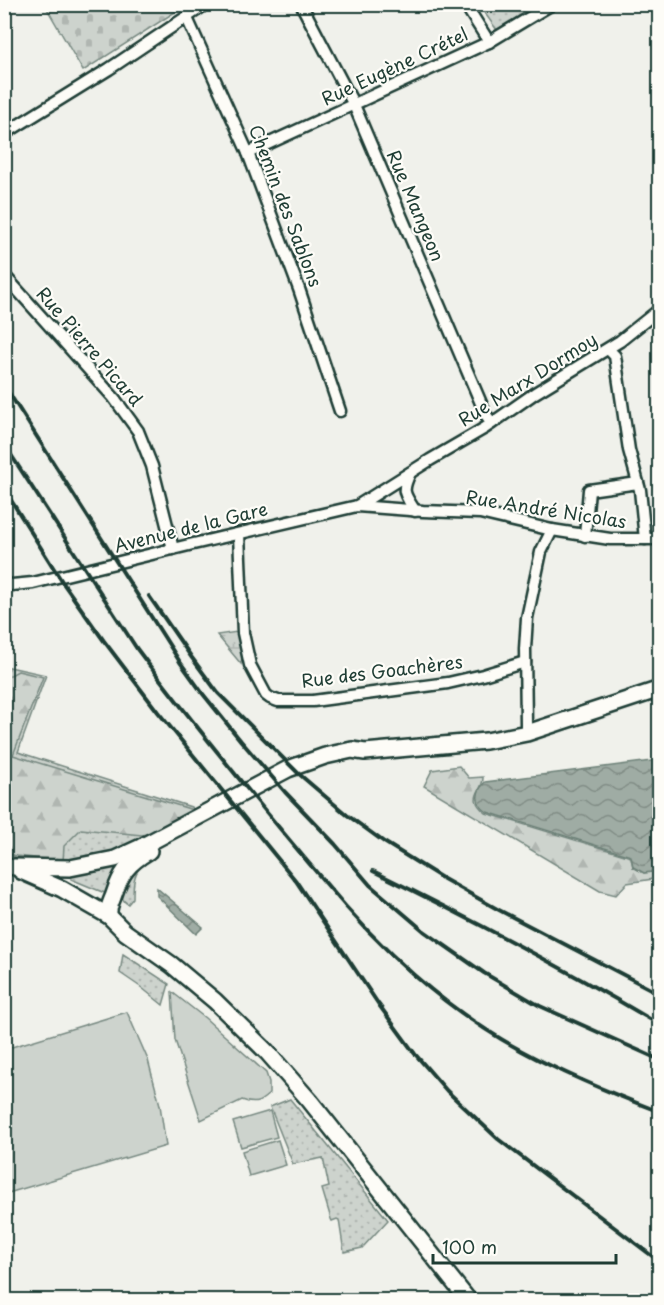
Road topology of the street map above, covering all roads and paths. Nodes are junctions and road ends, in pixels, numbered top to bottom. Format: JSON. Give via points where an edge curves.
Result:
{"nodes":[{"id":1,"x":206,"y":4,"type":"edge"},
{"id":2,"x":301,"y":4,"type":"edge"},
{"id":3,"x":465,"y":4,"type":"edge"},
{"id":4,"x":552,"y":4,"type":"edge"},
{"id":5,"x":187,"y":18,"type":"junction"},
{"id":6,"x":489,"y":42,"type":"junction"},
{"id":7,"x":354,"y":105,"type":"junction"},
{"id":8,"x":4,"y":134,"type":"edge"},
{"id":9,"x":248,"y":153,"type":"junction"},
{"id":10,"x":4,"y":274,"type":"edge"},
{"id":11,"x":660,"y":309,"type":"edge"},
{"id":12,"x":608,"y":349,"type":"junction"},
{"id":13,"x":340,"y":411,"type":"dead end"},
{"id":14,"x":492,"y":423,"type":"junction"},
{"id":15,"x":410,"y":473,"type":"junction"},
{"id":16,"x":638,"y":483,"type":"junction"},
{"id":17,"x":357,"y":506,"type":"junction"},
{"id":18,"x":415,"y":511,"type":"junction"},
{"id":19,"x":552,"y":530,"type":"junction"},
{"id":20,"x":239,"y":534,"type":"junction"},
{"id":21,"x":585,"y":536,"type":"junction"},
{"id":22,"x":645,"y":539,"type":"junction"},
{"id":23,"x":660,"y":539,"type":"edge"},
{"id":24,"x":173,"y":549,"type":"junction"},
{"id":25,"x":4,"y":583,"type":"edge"},
{"id":26,"x":525,"y":662,"type":"junction"},
{"id":27,"x":660,"y":689,"type":"edge"},
{"id":28,"x":526,"y":724,"type":"dead end"},
{"id":29,"x":365,"y":752,"type":"junction"},
{"id":30,"x":9,"y":866,"type":"edge"},
{"id":31,"x":109,"y":916,"type":"junction"},
{"id":32,"x":468,"y":1300,"type":"edge"}],
"edges":[{"from":1,"to":5,"type":"street"},
{"from":2,"to":7,"type":"street","name":"Rue Mangeon"},
{"from":3,"to":6,"type":"street"},
{"from":4,"to":6,"type":"street","name":"Rue Eugène Crétel"},
{"from":5,"to":8,"type":"street"},
{"from":5,"to":9,"type":"street","name":"Chemin des Sablons"},
{"from":6,"to":7,"type":"street","name":"Rue Eugène Crétel"},
{"from":7,"to":9,"type":"street","name":"Rue Eugène Crétel"},
{"from":7,"to":14,"type":"street","name":"Rue Mangeon"},
{"from":9,"to":13,"type":"street","name":"Chemin des Sablons"},
{"from":10,"to":24,"type":"street","name":"Rue Pierre Picard","via":[[138,431],[152,466]]},
{"from":11,"to":12,"type":"street","name":"Rue Marx Dormoy"},
{"from":12,"to":14,"type":"street","name":"Rue Marx Dormoy"},
{"from":12,"to":16,"type":"street","via":[[615,356]]},
{"from":14,"to":15,"type":"street","name":"Rue Marx Dormoy"},
{"from":15,"to":17,"type":"street","name":"Rue Marx Dormoy"},
{"from":15,"to":18,"type":"street","via":[[404,490]]},
{"from":16,"to":21,"type":"street","via":[[589,490]]},
{"from":16,"to":22,"type":"street"},
{"from":17,"to":18,"type":"street","name":"Rue André Nicolas"},
{"from":17,"to":20,"type":"street","name":"Avenue de la Gare"},
{"from":18,"to":19,"type":"street","name":"Rue André Nicolas","via":[[480,513]]},
{"from":19,"to":21,"type":"street","name":"Rue André Nicolas"},
{"from":19,"to":26,"type":"street","via":[[541,552],[530,603]]},
{"from":20,"to":24,"type":"street","name":"Avenue de la Gare"},
{"from":20,"to":26,"type":"street","name":"Rue des Goachères","via":[[243,633],[250,665],[270,698],[313,701],[448,683]]},
{"from":21,"to":22,"type":"street","name":"Rue André Nicolas"},
{"from":22,"to":23,"type":"street","name":"Rue André Nicolas"},
{"from":24,"to":25,"type":"street","name":"Avenue de la Gare","via":[[33,583]]},
{"from":26,"to":28,"type":"street"},
{"from":27,"to":29,"type":"main road","via":[[527,733],[486,741]]},
{"from":29,"to":30,"type":"main road","via":[[352,750],[288,769],[115,859],[69,868]]},
{"from":29,"to":31,"type":"main road","via":[[296,773],[148,851],[120,876]]},
{"from":30,"to":31,"type":"main road"},
{"from":31,"to":32,"type":"main road","via":[[215,1001],[267,1052]]}]}
